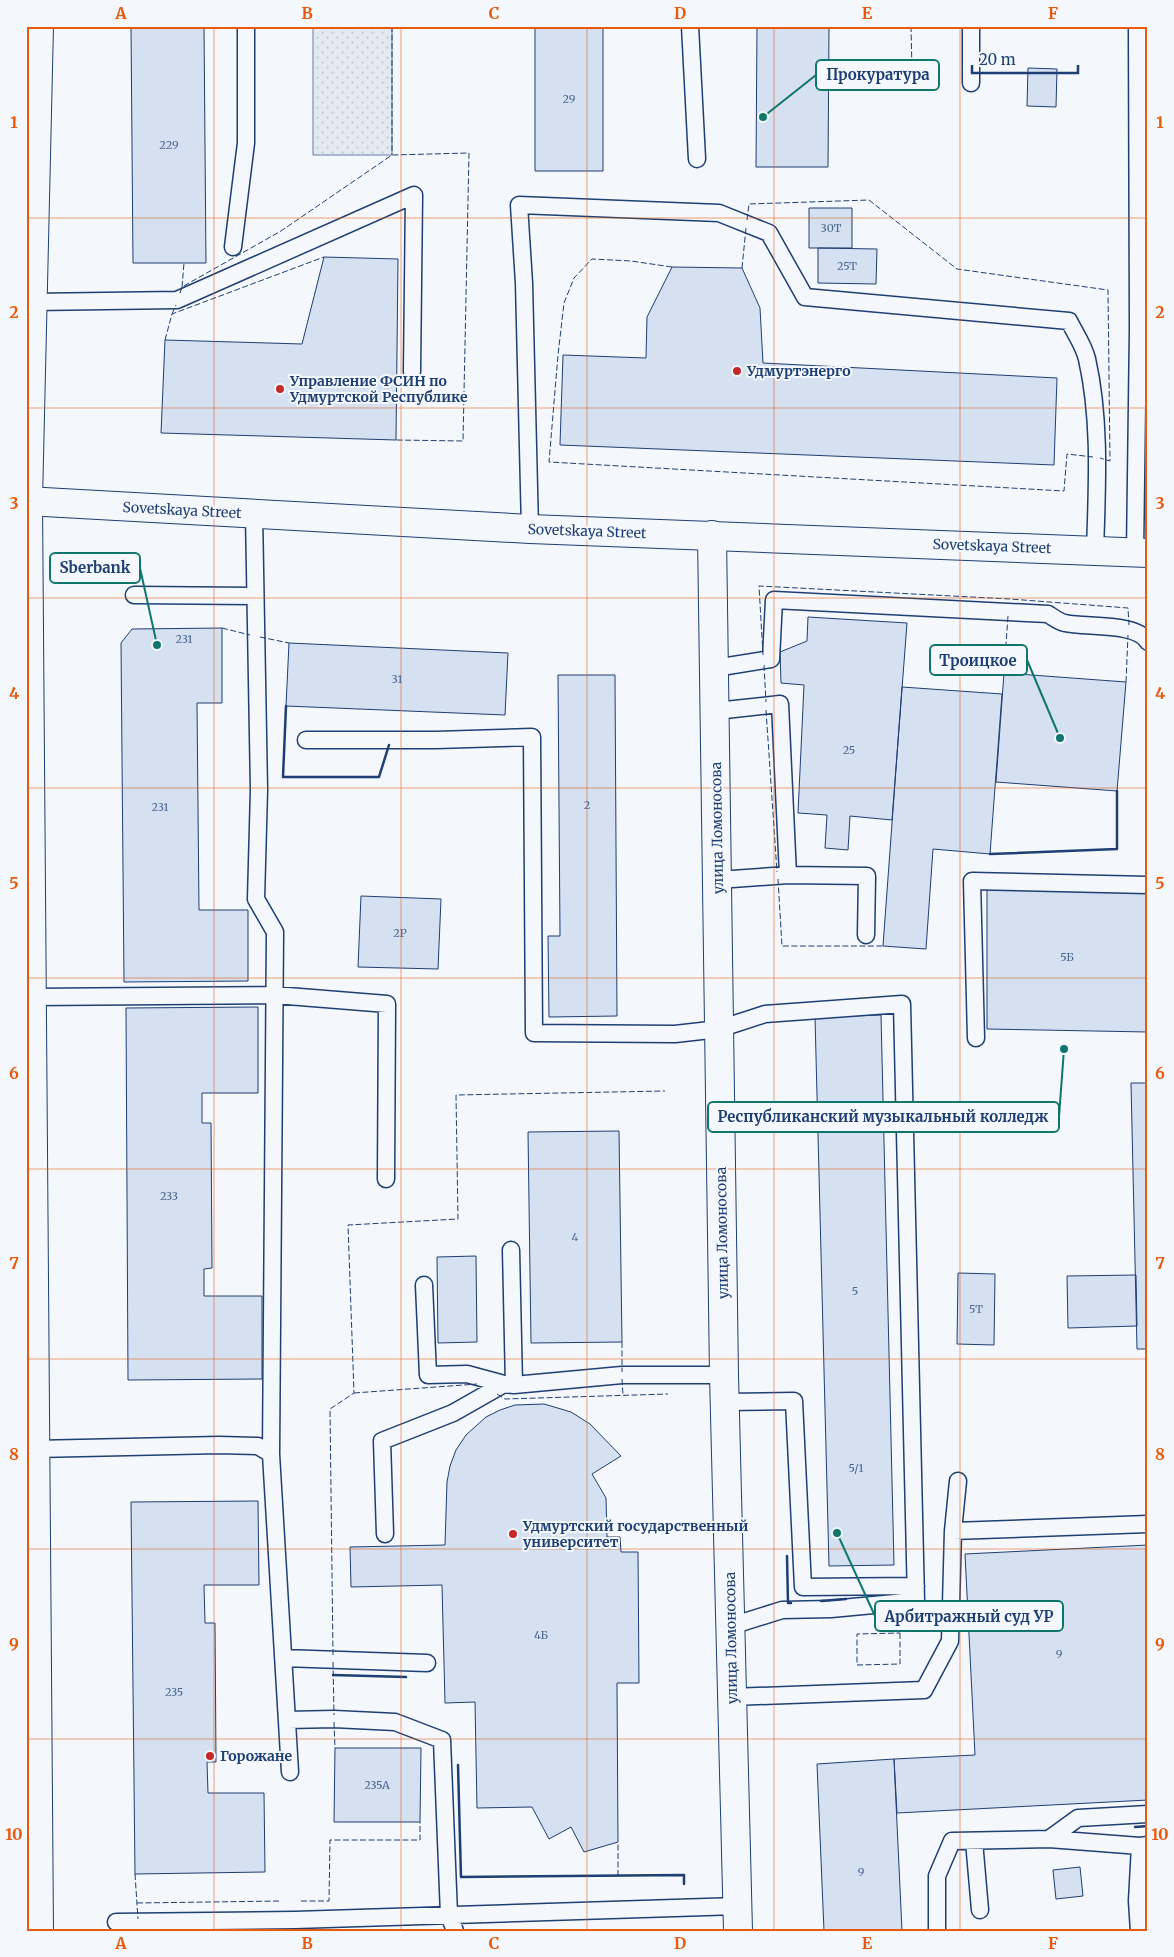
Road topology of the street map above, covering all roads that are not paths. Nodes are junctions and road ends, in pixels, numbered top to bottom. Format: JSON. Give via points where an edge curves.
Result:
{"nodes":[{"id":1,"x":39,"y":26,"type":"edge"},
{"id":2,"x":246,"y":26,"type":"edge"},
{"id":3,"x":690,"y":26,"type":"edge"},
{"id":4,"x":971,"y":26,"type":"edge"},
{"id":5,"x":1136,"y":26,"type":"edge"},
{"id":6,"x":971,"y":82,"type":"dead end"},
{"id":7,"x":697,"y":160,"type":"dead end"},
{"id":8,"x":232,"y":247,"type":"dead end"},
{"id":9,"x":33,"y":302,"type":"junction"},
{"id":10,"x":1143,"y":330,"type":"edge"},
{"id":11,"x":412,"y":372,"type":"dead end"},
{"id":12,"x":27,"y":501,"type":"edge"},
{"id":13,"x":254,"y":514,"type":"junction"},
{"id":14,"x":530,"y":529,"type":"junction"},
{"id":15,"x":712,"y":535,"type":"junction"},
{"id":16,"x":1095,"y":551,"type":"junction"},
{"id":17,"x":1142,"y":553,"type":"edge"},
{"id":18,"x":134,"y":595,"type":"dead end"},
{"id":19,"x":254,"y":596,"type":"junction"},
{"id":20,"x":1148,"y":642,"type":"edge"},
{"id":21,"x":715,"y":668,"type":"junction"},
{"id":22,"x":716,"y":711,"type":"junction"},
{"id":23,"x":306,"y":740,"type":"dead end"},
{"id":24,"x":788,"y":875,"type":"junction"},
{"id":25,"x":718,"y":880,"type":"junction"},
{"id":26,"x":1148,"y":885,"type":"edge"},
{"id":27,"x":866,"y":935,"type":"dead end"},
{"id":28,"x":275,"y":995,"type":"junction"},
{"id":29,"x":32,"y":997,"type":"junction"},
{"id":30,"x":719,"y":1029,"type":"junction"},
{"id":31,"x":976,"y":1038,"type":"dead end"},
{"id":32,"x":386,"y":1179,"type":"dead end"},
{"id":33,"x":511,"y":1250,"type":"dead end"},
{"id":34,"x":424,"y":1285,"type":"dead end"},
{"id":35,"x":724,"y":1374,"type":"junction"},
{"id":36,"x":509,"y":1384,"type":"junction"},
{"id":37,"x":724,"y":1402,"type":"junction"},
{"id":38,"x":35,"y":1449,"type":"junction"},
{"id":39,"x":271,"y":1454,"type":"junction"},
{"id":40,"x":958,"y":1481,"type":"dead end"},
{"id":41,"x":31,"y":1513,"type":"edge"},
{"id":42,"x":1148,"y":1524,"type":"edge"},
{"id":43,"x":953,"y":1530,"type":"junction"},
{"id":44,"x":386,"y":1534,"type":"dead end"},
{"id":45,"x":916,"y":1586,"type":"junction"},
{"id":46,"x":731,"y":1626,"type":"junction"},
{"id":47,"x":283,"y":1658,"type":"junction"},
{"id":48,"x":427,"y":1663,"type":"dead end"},
{"id":49,"x":732,"y":1697,"type":"junction"},
{"id":50,"x":287,"y":1720,"type":"junction"},
{"id":51,"x":290,"y":1772,"type":"dead end"},
{"id":52,"x":1148,"y":1814,"type":"edge"},
{"id":53,"x":1050,"y":1840,"type":"junction"},
{"id":54,"x":974,"y":1841,"type":"junction"},
{"id":55,"x":1144,"y":1845,"type":"edge"},
{"id":56,"x":980,"y":1910,"type":"dead end"},
{"id":57,"x":449,"y":1915,"type":"junction"},
{"id":58,"x":738,"y":1918,"type":"edge"},
{"id":59,"x":116,"y":1922,"type":"dead end"},
{"id":60,"x":39,"y":1931,"type":"edge"},
{"id":61,"x":456,"y":1931,"type":"edge"},
{"id":62,"x":937,"y":1931,"type":"edge"},
{"id":63,"x":1139,"y":1931,"type":"edge"}],
"edges":[{"from":1,"to":9,"type":"main road"},
{"from":2,"to":8,"type":"lane","via":[[246,143]]},
{"from":3,"to":7,"type":"lane"},
{"from":4,"to":6,"type":"lane"},
{"from":5,"to":10,"type":"lane"},
{"from":9,"to":11,"type":"lane","via":[[178,300],[414,195]]},
{"from":9,"to":12,"type":"main road"},
{"from":10,"to":17,"type":"lane"},
{"from":12,"to":13,"type":"main road","name":"Sovetskaya Street"},
{"from":12,"to":29,"type":"main road"},
{"from":13,"to":14,"type":"main road","name":"Sovetskaya Street"},
{"from":13,"to":19,"type":"lane"},
{"from":14,"to":15,"type":"main road","name":"Sovetskaya Street"},
{"from":14,"to":16,"type":"lane","via":[[519,205],[719,213],[769,234],[805,297],[1069,321],[1087,358],[1097,438]]},
{"from":15,"to":16,"type":"main road","name":"Sovetskaya Street"},
{"from":15,"to":21,"type":"main road","name":"улица Ломоносова"},
{"from":16,"to":17,"type":"main road","name":"Sovetskaya Street"},
{"from":18,"to":19,"type":"lane"},
{"from":19,"to":28,"type":"lane","via":[[259,790],[256,900],[275,932]]},
{"from":20,"to":21,"type":"lane","via":[[1145,636],[1129,629],[1063,623],[1048,614],[774,600],[771,659]]},
{"from":21,"to":22,"type":"main road","name":"улица Ломоносова"},
{"from":22,"to":24,"type":"lane","via":[[780,704]]},
{"from":22,"to":25,"type":"main road","name":"улица Ломоносова"},
{"from":23,"to":30,"type":"lane","via":[[532,737],[534,1033],[674,1034]]},
{"from":24,"to":25,"type":"lane"},
{"from":24,"to":27,"type":"lane","via":[[867,876]]},
{"from":25,"to":30,"type":"main road","name":"улица Ломоносова"},
{"from":26,"to":31,"type":"lane","via":[[972,881]]},
{"from":28,"to":29,"type":"lane"},
{"from":28,"to":32,"type":"lane","via":[[388,1004]]},
{"from":28,"to":39,"type":"lane"},
{"from":29,"to":38,"type":"main road"},
{"from":30,"to":35,"type":"main road","name":"улица Ломоносова"},
{"from":30,"to":45,"type":"lane","via":[[765,1014],[902,1004]]},
{"from":33,"to":36,"type":"lane"},
{"from":34,"to":36,"type":"lane","via":[[428,1374],[467,1374]]},
{"from":35,"to":36,"type":"lane","via":[[622,1375]]},
{"from":35,"to":37,"type":"main road","name":"улица Ломоносова"},
{"from":36,"to":44,"type":"lane","via":[[453,1413],[382,1441]]},
{"from":37,"to":45,"type":"lane","via":[[794,1401],[803,1588]]},
{"from":37,"to":46,"type":"main road","name":"улица Ломоносова"},
{"from":38,"to":39,"type":"lane","via":[[219,1445],[258,1446]]},
{"from":38,"to":41,"type":"main road"},
{"from":39,"to":47,"type":"lane"},
{"from":40,"to":43,"type":"lane"},
{"from":41,"to":60,"type":"main road"},
{"from":42,"to":43,"type":"lane"},
{"from":43,"to":49,"type":"lane","via":[[950,1641],[924,1690]]},
{"from":45,"to":46,"type":"lane","via":[[916,1601],[782,1610]]},
{"from":46,"to":49,"type":"main road","name":"улица Ломоносова"},
{"from":47,"to":48,"type":"lane"},
{"from":47,"to":50,"type":"lane"},
{"from":49,"to":58,"type":"main road","name":"улица Ломоносова"},
{"from":50,"to":51,"type":"lane"},
{"from":50,"to":57,"type":"lane","via":[[395,1722],[442,1740]]},
{"from":52,"to":53,"type":"lane","via":[[1078,1818]]},
{"from":53,"to":54,"type":"lane"},
{"from":53,"to":55,"type":"lane"},
{"from":54,"to":56,"type":"lane"},
{"from":54,"to":62,"type":"lane","via":[[952,1841],[938,1876]]},
{"from":55,"to":63,"type":"lane","via":[[1138,1901]]},
{"from":57,"to":58,"type":"lane"},
{"from":57,"to":59,"type":"lane"},
{"from":57,"to":61,"type":"lane"}]}
